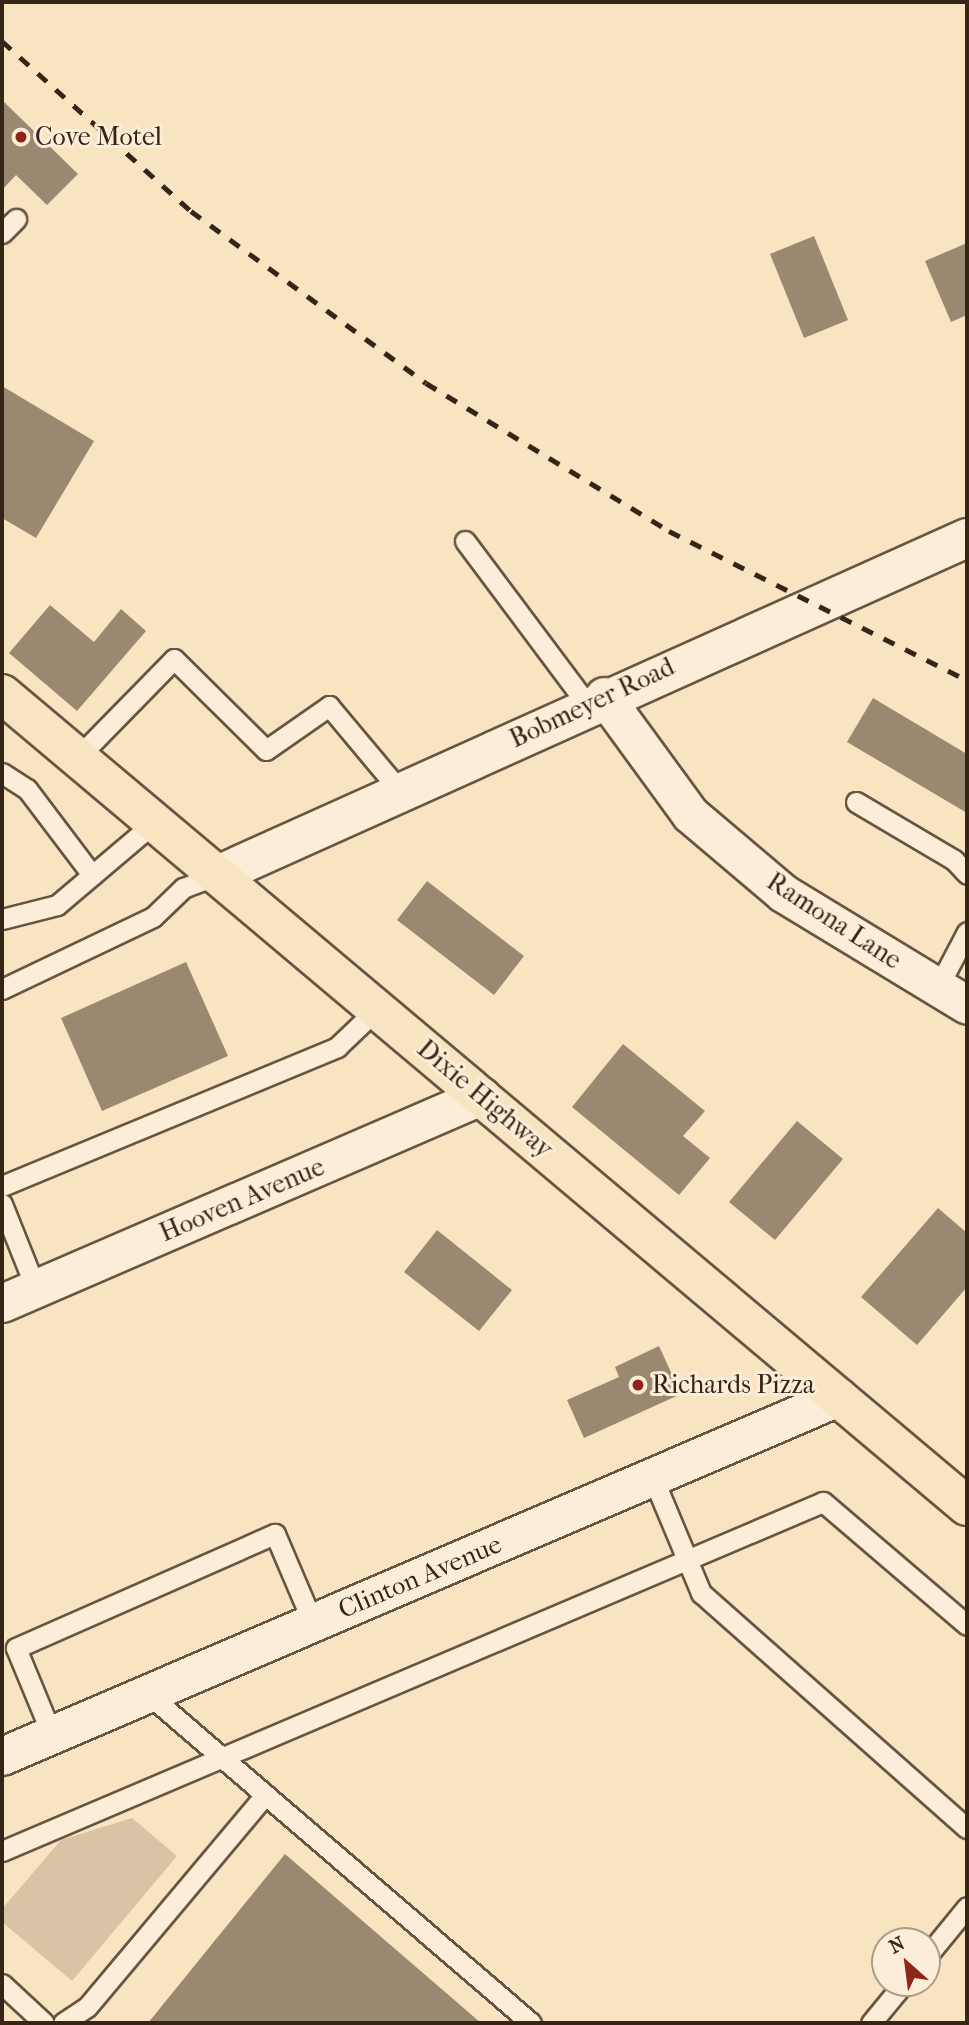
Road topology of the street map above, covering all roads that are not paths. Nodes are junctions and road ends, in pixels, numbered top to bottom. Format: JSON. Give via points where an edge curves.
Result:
{"nodes":[{"id":1,"x":16,"y":219,"type":"dead end"},
{"id":2,"x":2,"y":233,"type":"edge"},
{"id":3,"x":967,"y":538,"type":"edge"},
{"id":4,"x":465,"y":541,"type":"dead end"},
{"id":5,"x":2,"y":694,"type":"edge"},
{"id":6,"x":596,"y":700,"type":"junction"},
{"id":7,"x":78,"y":757,"type":"junction"},
{"id":8,"x":2,"y":773,"type":"edge"},
{"id":9,"x":400,"y":791,"type":"junction"},
{"id":10,"x":856,"y":802,"type":"dead end"},
{"id":11,"x":156,"y":821,"type":"junction"},
{"id":12,"x":220,"y":874,"type":"junction"},
{"id":13,"x":967,"y":874,"type":"edge"},
{"id":14,"x":92,"y":875,"type":"junction"},
{"id":15,"x":2,"y":919,"type":"edge"},
{"id":16,"x":967,"y":932,"type":"edge"},
{"id":17,"x":2,"y":989,"type":"edge"},
{"id":18,"x":953,"y":996,"type":"edge"},
{"id":19,"x":378,"y":1008,"type":"junction"},
{"id":20,"x":481,"y":1096,"type":"junction"},
{"id":21,"x":2,"y":1186,"type":"edge"},
{"id":22,"x":2,"y":1204,"type":"edge"},
{"id":23,"x":36,"y":1289,"type":"junction"},
{"id":24,"x":2,"y":1303,"type":"edge"},
{"id":25,"x":838,"y":1397,"type":"junction"},
{"id":26,"x":653,"y":1478,"type":"junction"},
{"id":27,"x":967,"y":1506,"type":"edge"},
{"id":28,"x":689,"y":1556,"type":"junction"},
{"id":29,"x":313,"y":1623,"type":"junction"},
{"id":30,"x":967,"y":1625,"type":"edge"},
{"id":31,"x":148,"y":1694,"type":"junction"},
{"id":32,"x":52,"y":1735,"type":"junction"},
{"id":33,"x":2,"y":1756,"type":"edge"},
{"id":34,"x":224,"y":1760,"type":"junction"},
{"id":35,"x":265,"y":1795,"type":"junction"},
{"id":36,"x":967,"y":1828,"type":"edge"},
{"id":37,"x":2,"y":1851,"type":"edge"},
{"id":38,"x":967,"y":1908,"type":"edge"},
{"id":39,"x":941,"y":1939,"type":"edge"},
{"id":40,"x":2,"y":1984,"type":"edge"},
{"id":41,"x":892,"y":1997,"type":"edge"},
{"id":42,"x":44,"y":2023,"type":"edge"},
{"id":43,"x":63,"y":2023,"type":"edge"},
{"id":44,"x":531,"y":2023,"type":"edge"},
{"id":45,"x":871,"y":2023,"type":"edge"}],
"edges":[{"from":1,"to":2,"type":"lane"},
{"from":3,"to":6,"type":"street","name":"Bobmeyer Road"},
{"from":4,"to":6,"type":"lane"},
{"from":5,"to":7,"type":"main road","name":"Dixie Highway"},
{"from":6,"to":9,"type":"street","name":"Bobmeyer Road"},
{"from":6,"to":18,"type":"street","name":"Ramona Lane","via":[[690,814],[783,893]]},
{"from":7,"to":9,"type":"lane","via":[[174,659],[266,750],[329,706]]},
{"from":7,"to":11,"type":"main road","name":"Dixie Highway"},
{"from":8,"to":14,"type":"lane","via":[[27,789]]},
{"from":9,"to":12,"type":"street","name":"Bobmeyer Road"},
{"from":10,"to":13,"type":"lane","via":[[954,860]]},
{"from":11,"to":12,"type":"main road","name":"Dixie Highway"},
{"from":11,"to":14,"type":"lane"},
{"from":12,"to":17,"type":"lane","via":[[183,888],[153,917]]},
{"from":12,"to":19,"type":"main road","name":"Dixie Highway"},
{"from":14,"to":15,"type":"lane","via":[[57,905]]},
{"from":16,"to":18,"type":"lane"},
{"from":19,"to":20,"type":"main road","name":"Dixie Highway"},
{"from":19,"to":21,"type":"lane","via":[[337,1047]]},
{"from":20,"to":23,"type":"street","name":"Hooven Avenue"},
{"from":20,"to":25,"type":"main road","name":"Dixie Highway"},
{"from":22,"to":23,"type":"lane"},
{"from":23,"to":24,"type":"street","name":"Hooven Avenue"},
{"from":25,"to":26,"type":"street","name":"Clinton Avenue"},
{"from":25,"to":27,"type":"main road","name":"Dixie Highway"},
{"from":26,"to":28,"type":"lane"},
{"from":26,"to":29,"type":"street","name":"Clinton Avenue"},
{"from":28,"to":30,"type":"lane","via":[[823,1502]]},
{"from":28,"to":34,"type":"lane"},
{"from":28,"to":36,"type":"lane","via":[[701,1593]]},
{"from":29,"to":31,"type":"street","name":"Clinton Avenue"},
{"from":29,"to":32,"type":"lane","via":[[275,1534],[16,1648]]},
{"from":31,"to":32,"type":"street","name":"Clinton Avenue"},
{"from":31,"to":34,"type":"lane"},
{"from":32,"to":33,"type":"street","name":"Clinton Avenue"},
{"from":34,"to":35,"type":"lane"},
{"from":34,"to":37,"type":"lane","via":[[112,1800]]},
{"from":35,"to":43,"type":"lane","via":[[86,2007]]},
{"from":35,"to":44,"type":"lane"},
{"from":38,"to":39,"type":"lane"},
{"from":40,"to":42,"type":"lane"},
{"from":41,"to":45,"type":"lane"}]}
